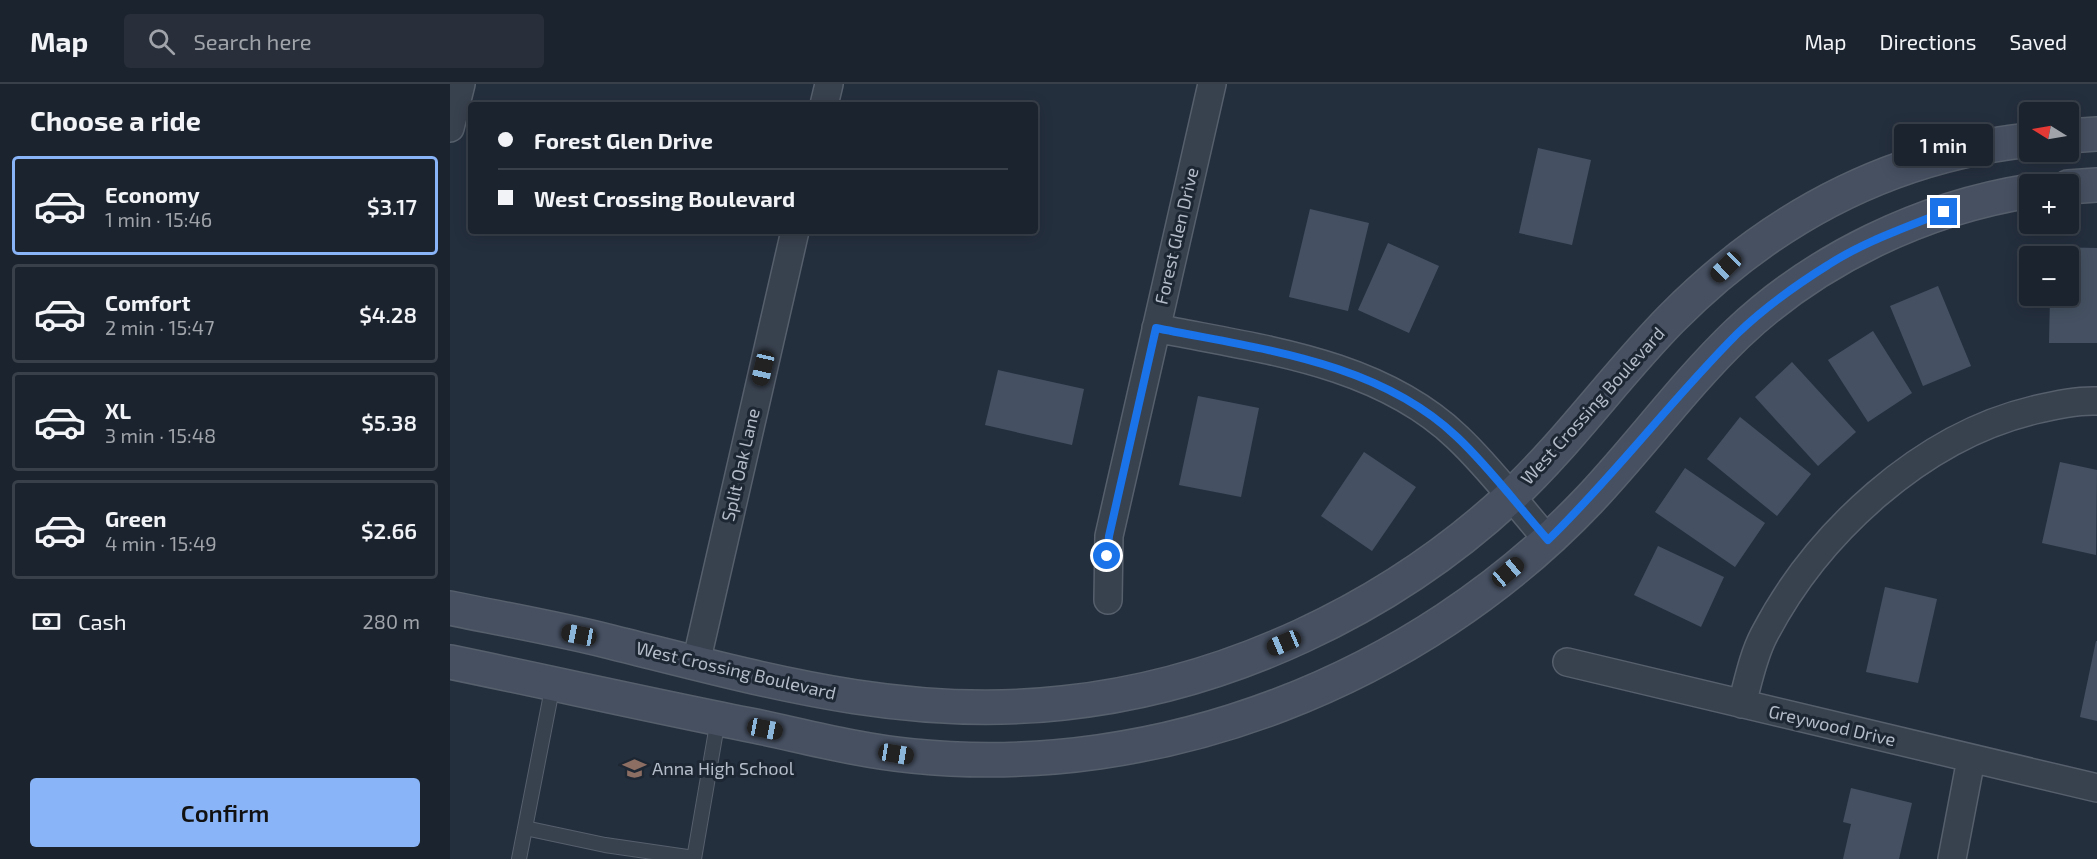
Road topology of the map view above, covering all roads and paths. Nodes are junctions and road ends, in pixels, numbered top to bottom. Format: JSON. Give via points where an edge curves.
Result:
{"nodes":[{"id":1,"x":461,"y":84,"type":"edge"},
{"id":2,"x":829,"y":84,"type":"edge"},
{"id":3,"x":1212,"y":84,"type":"edge"},
{"id":4,"x":825,"y":102,"type":"edge"},
{"id":5,"x":450,"y":128,"type":"edge"},
{"id":6,"x":2097,"y":134,"type":"edge"},
{"id":7,"x":2079,"y":135,"type":"edge"},
{"id":8,"x":2019,"y":141,"type":"edge"},
{"id":9,"x":2097,"y":185,"type":"edge"},
{"id":10,"x":2079,"y":186,"type":"edge"},
{"id":11,"x":2019,"y":193,"type":"edge"},
{"id":12,"x":794,"y":234,"type":"edge"},
{"id":13,"x":1156,"y":328,"type":"junction"},
{"id":14,"x":2097,"y":401,"type":"edge"},
{"id":15,"x":1510,"y":497,"type":"junction"},
{"id":16,"x":1548,"y":540,"type":"junction"},
{"id":17,"x":1108,"y":600,"type":"dead end"},
{"id":18,"x":450,"y":608,"type":"edge"},
{"id":19,"x":450,"y":662,"type":"edge"},
{"id":20,"x":1567,"y":662,"type":"dead end"},
{"id":21,"x":696,"y":663,"type":"junction"},
{"id":22,"x":553,"y":684,"type":"junction"},
{"id":23,"x":1742,"y":704,"type":"junction"},
{"id":24,"x":718,"y":719,"type":"junction"},
{"id":25,"x":1971,"y":759,"type":"junction"},
{"id":26,"x":2097,"y":788,"type":"edge"},
{"id":27,"x":525,"y":828,"type":"junction"},
{"id":28,"x":604,"y":852,"type":"edge"},
{"id":29,"x":519,"y":859,"type":"edge"},
{"id":30,"x":694,"y":859,"type":"edge"},
{"id":31,"x":1952,"y":859,"type":"edge"}],
"edges":[{"from":1,"to":5,"type":"street"},
{"from":2,"to":4,"type":"street"},
{"from":3,"to":13,"type":"street","name":"Forest Glen Drive"},
{"from":6,"to":7,"type":"street"},
{"from":8,"to":15,"type":"street","name":"West Crossing Boulevard","via":[[1991,144],[1915,164],[1853,187],[1786,223],[1726,267],[1669,321],[1591,412]]},
{"from":9,"to":10,"type":"street"},
{"from":11,"to":16,"type":"street","via":[[1944,212],[1851,251],[1794,287],[1739,332],[1589,500]]},
{"from":12,"to":21,"type":"street","name":"Split Oak Lane"},
{"from":13,"to":15,"type":"street","via":[[1290,355],[1377,384],[1408,400],[1457,437]]},
{"from":13,"to":17,"type":"street","name":"Forest Glen Drive","via":[[1109,536]]},
{"from":14,"to":23,"type":"street","via":[[2060,403],[1983,425],[1918,462],[1869,502],[1792,588],[1763,637]]},
{"from":15,"to":16,"type":"street"},
{"from":15,"to":21,"type":"street","name":"West Crossing Boulevard","via":[[1464,537],[1400,582],[1323,626],[1244,659],[1158,686],[1106,697],[1061,704],[972,708],[886,703],[771,683]]},
{"from":16,"to":24,"type":"street","via":[[1442,622],[1354,673],[1277,706],[1157,741],[1074,755],[970,759],[879,751]]},
{"from":18,"to":21,"type":"street","name":"West Crossing Boulevard"},
{"from":19,"to":22,"type":"street"},
{"from":20,"to":23,"type":"street","name":"Greywood Drive"},
{"from":22,"to":24,"type":"street"},
{"from":22,"to":27,"type":"lane"},
{"from":23,"to":25,"type":"street","name":"Greywood Drive"},
{"from":24,"to":30,"type":"lane"},
{"from":25,"to":26,"type":"street","name":"Greywood Drive"},
{"from":25,"to":31,"type":"street"},
{"from":27,"to":28,"type":"lane"},
{"from":27,"to":29,"type":"lane"},
{"from":28,"to":30,"type":"lane"}]}
